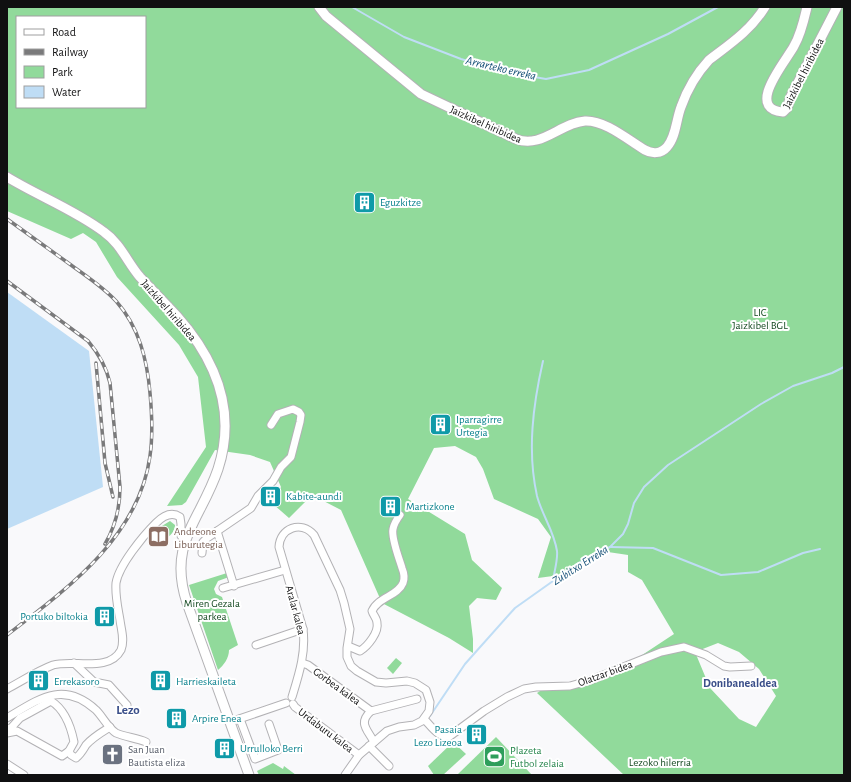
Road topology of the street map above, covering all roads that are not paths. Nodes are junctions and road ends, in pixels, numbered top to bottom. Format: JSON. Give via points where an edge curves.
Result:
{"nodes":[{"id":1,"x":319,"y":7,"type":"edge"},
{"id":2,"x":765,"y":7,"type":"edge"},
{"id":3,"x":807,"y":7,"type":"edge"},
{"id":4,"x":837,"y":7,"type":"edge"},
{"id":5,"x":7,"y":177,"type":"edge"},
{"id":6,"x":271,"y":424,"type":"dead end"},
{"id":7,"x":400,"y":515,"type":"dead end"},
{"id":8,"x":217,"y":531,"type":"junction"},
{"id":9,"x":186,"y":539,"type":"junction"},
{"id":10,"x":202,"y":552,"type":"dead end"},
{"id":11,"x":285,"y":570,"type":"junction"},
{"id":12,"x":234,"y":586,"type":"junction"},
{"id":13,"x":223,"y":588,"type":"dead end"},
{"id":14,"x":303,"y":629,"type":"junction"},
{"id":15,"x":256,"y":645,"type":"dead end"},
{"id":16,"x":348,"y":646,"type":"junction"},
{"id":17,"x":74,"y":663,"type":"junction"},
{"id":18,"x":302,"y":663,"type":"junction"},
{"id":19,"x":751,"y":666,"type":"dead end"},
{"id":20,"x":7,"y":689,"type":"edge"},
{"id":21,"x":417,"y":699,"type":"dead end"},
{"id":22,"x":293,"y":700,"type":"junction"},
{"id":23,"x":126,"y":705,"type":"dead end"},
{"id":24,"x":371,"y":711,"type":"junction"},
{"id":25,"x":7,"y":718,"type":"edge"},
{"id":26,"x":240,"y":719,"type":"junction"},
{"id":27,"x":424,"y":719,"type":"junction"},
{"id":28,"x":230,"y":722,"type":"junction"},
{"id":29,"x":269,"y":724,"type":"dead end"},
{"id":30,"x":110,"y":727,"type":"junction"},
{"id":31,"x":7,"y":729,"type":"edge"},
{"id":32,"x":7,"y":733,"type":"edge"},
{"id":33,"x":146,"y":742,"type":"dead end"},
{"id":34,"x":372,"y":744,"type":"junction"},
{"id":35,"x":69,"y":751,"type":"junction"},
{"id":36,"x":359,"y":754,"type":"junction"},
{"id":37,"x":7,"y":764,"type":"edge"},
{"id":38,"x":389,"y":766,"type":"dead end"},
{"id":39,"x":346,"y":774,"type":"edge"},
{"id":40,"x":24,"y":775,"type":"edge"},
{"id":41,"x":249,"y":775,"type":"edge"}],
"edges":[{"from":1,"to":2,"type":"street","name":"Jaizkibel hiribidea","via":[[326,16],[421,94],[516,139],[534,141],[577,123],[590,121],[605,126],[654,153],[664,150],[670,142],[687,94],[704,66],[749,28]]},
{"from":3,"to":4,"type":"street","name":"Jaizkibel hiribidea","via":[[794,46],[779,67],[768,95],[767,103],[776,112],[783,112],[787,108]]},
{"from":5,"to":9,"type":"street","name":"Jaizkibel hiribidea","via":[[95,226],[114,240],[139,276],[185,326],[208,360],[220,390],[225,434],[217,470]]},
{"from":6,"to":8,"type":"street","via":[[278,414],[293,409],[301,415],[291,458],[281,467],[251,508]]},
{"from":7,"to":16,"type":"street","via":[[394,525],[393,535],[404,573],[403,583],[397,591],[374,606],[372,611],[378,624],[377,629],[364,649],[360,651]]},
{"from":8,"to":10,"type":"street","via":[[203,542]]},
{"from":8,"to":12,"type":"street"},
{"from":9,"to":17,"type":"street","via":[[181,536],[180,517],[176,514],[170,514],[153,526],[131,553],[116,582],[123,641],[120,650],[108,662]]},
{"from":9,"to":28,"type":"street","name":"Jaizkibel hiribidea","via":[[180,566],[182,585]]},
{"from":11,"to":12,"type":"street","name":"Aralar kalea"},
{"from":11,"to":14,"type":"street","name":"Aralar kalea"},
{"from":11,"to":16,"type":"street","name":"Aralar kalea","via":[[279,551],[279,543],[284,533],[293,527],[308,529],[316,538],[340,590],[350,629]]},
{"from":12,"to":13,"type":"street","name":"Aralar kalea"},
{"from":14,"to":15,"type":"street"},
{"from":14,"to":18,"type":"street","name":"Aralar kalea","via":[[305,644]]},
{"from":16,"to":27,"type":"street","via":[[347,657],[354,669],[366,678],[386,684],[411,682],[423,687],[430,702],[429,711]]},
{"from":17,"to":20,"type":"street","via":[[54,665],[41,670]]},
{"from":17,"to":23,"type":"street","via":[[94,682],[109,685]]},
{"from":18,"to":22,"type":"street","name":"Aralar kalea"},
{"from":18,"to":24,"type":"street","name":"Gorbea kalea"},
{"from":19,"to":27,"type":"street","name":"Olatzar bidea","via":[[724,666],[706,655],[684,647],[661,652],[570,686],[524,689],[484,711],[450,736],[440,735]]},
{"from":21,"to":24,"type":"street","name":"Gorbea kalea"},
{"from":22,"to":26,"type":"street","via":[[289,696],[286,703]]},
{"from":22,"to":36,"type":"street","name":"Urdaburu kalea","via":[[295,708]]},
{"from":24,"to":34,"type":"street","name":"Gorbea kalea","via":[[364,722]]},
{"from":25,"to":30,"type":"street","via":[[38,700],[58,693],[83,699]]},
{"from":26,"to":28,"type":"street"},
{"from":26,"to":29,"type":"street","via":[[255,759],[278,750]]},
{"from":27,"to":34,"type":"street","via":[[414,725],[391,729]]},
{"from":28,"to":41,"type":"street","name":"Jaizkibel hiribidea"},
{"from":30,"to":33,"type":"street","via":[[119,734]]},
{"from":30,"to":35,"type":"street","via":[[86,745],[76,758]]},
{"from":31,"to":35,"type":"street","via":[[20,718],[51,701],[69,723],[74,742]]},
{"from":32,"to":35,"type":"street","via":[[18,731],[62,756]]},
{"from":34,"to":36,"type":"street"},
{"from":34,"to":38,"type":"street"},
{"from":36,"to":39,"type":"street"},
{"from":37,"to":40,"type":"street"}]}
